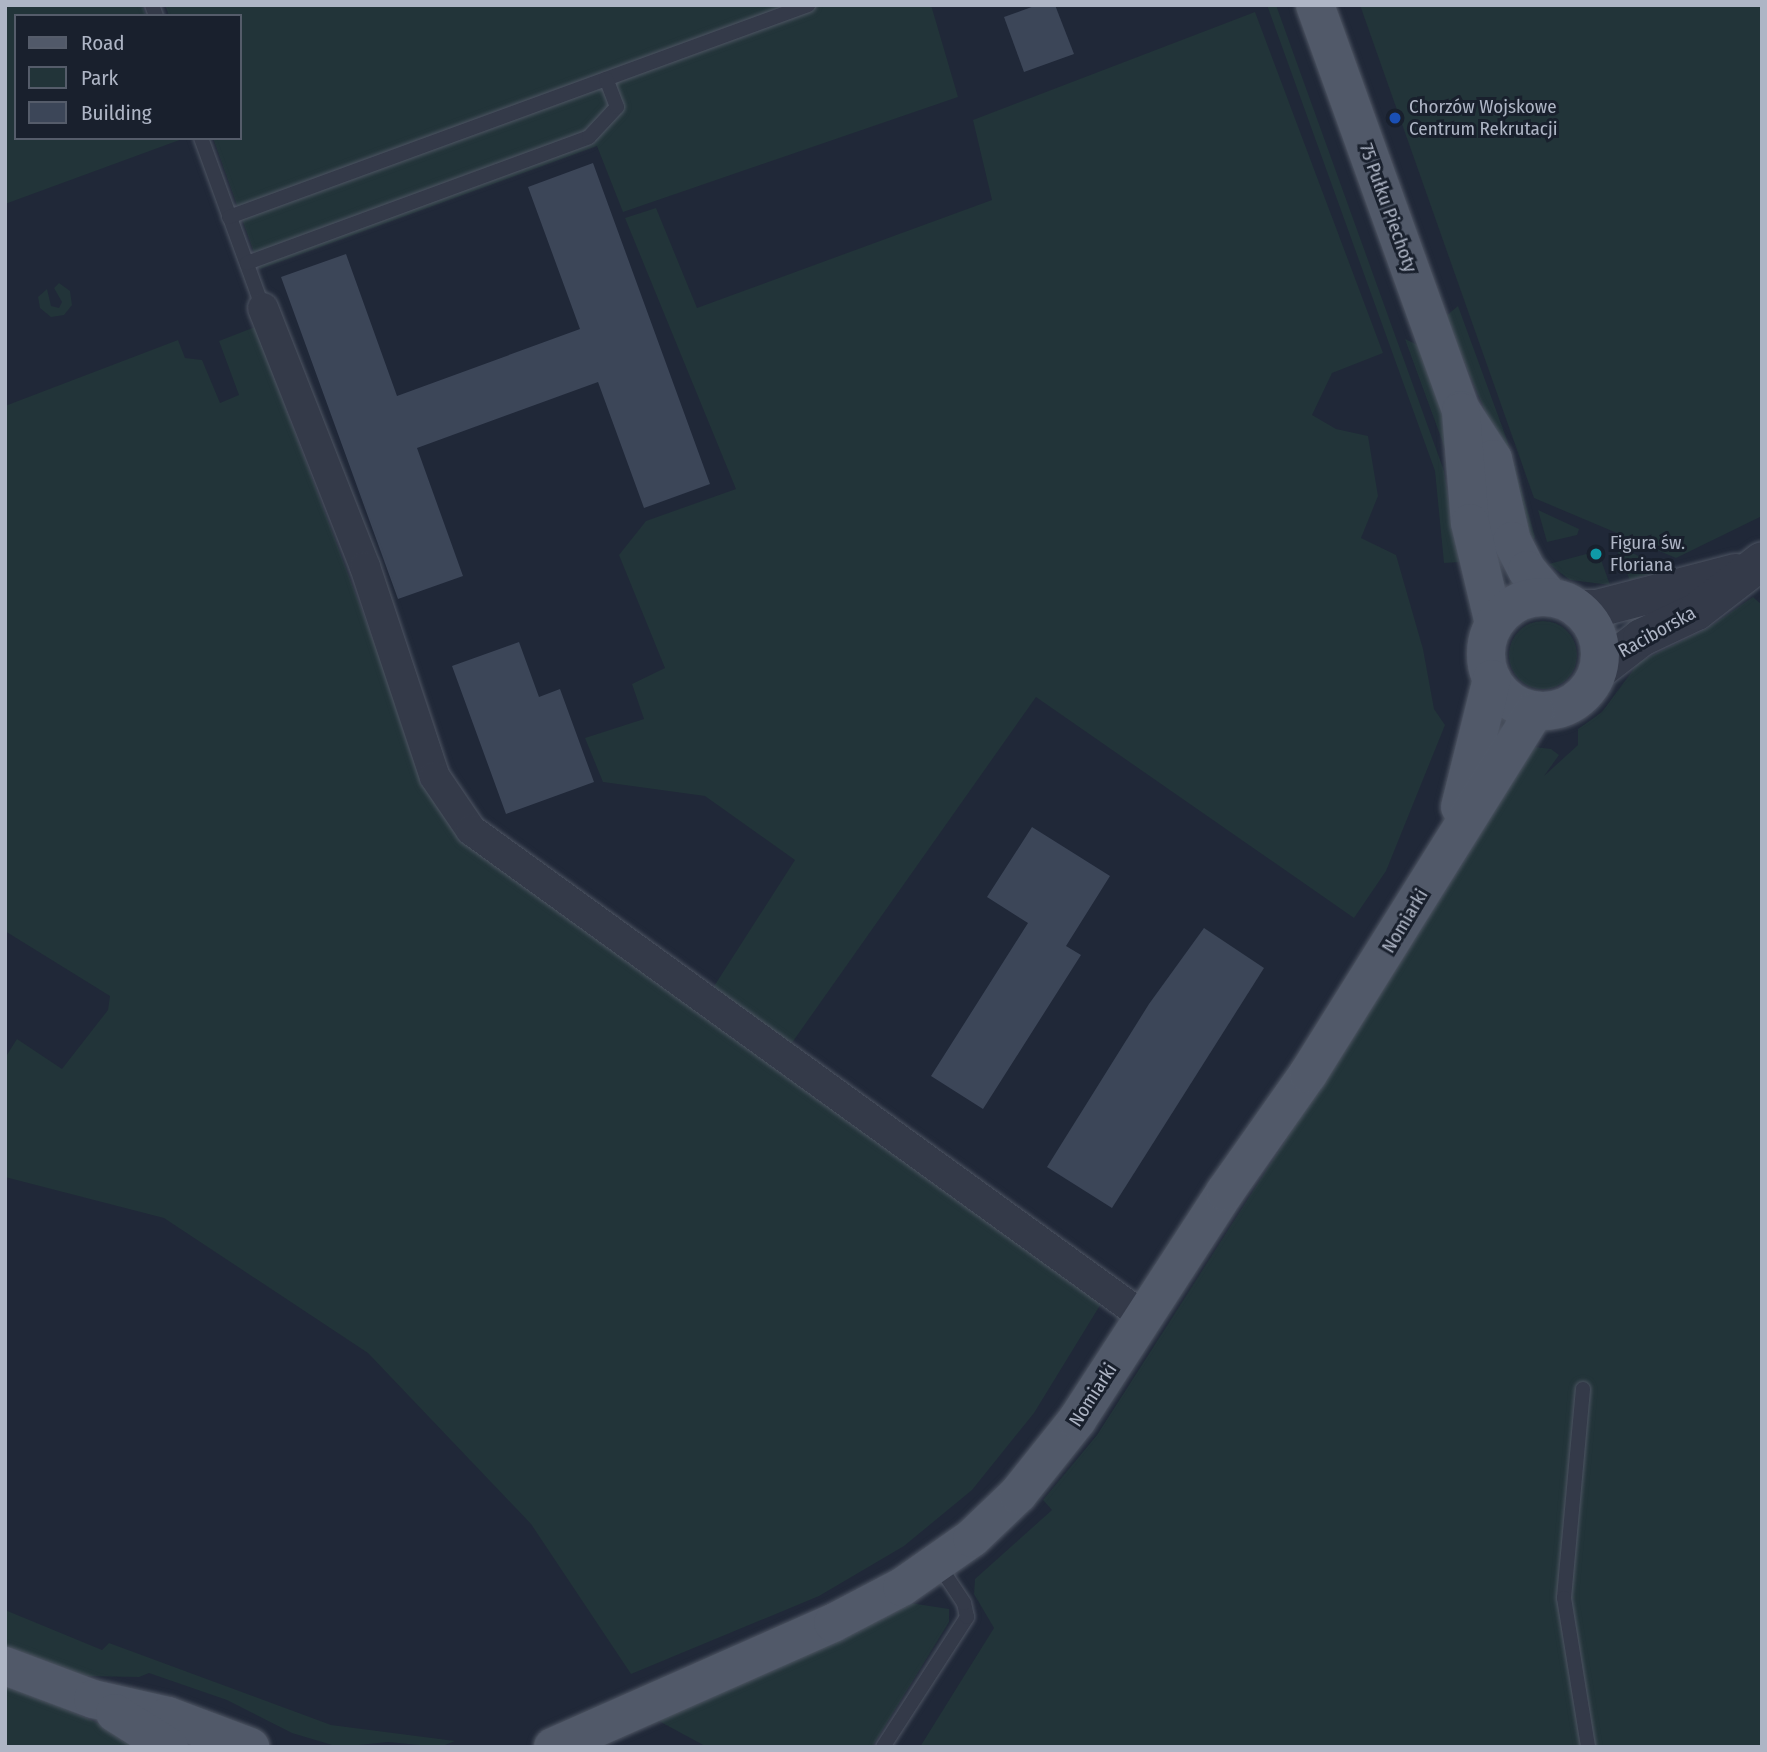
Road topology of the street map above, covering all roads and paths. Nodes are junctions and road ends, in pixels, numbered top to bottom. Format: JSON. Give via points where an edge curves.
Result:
{"nodes":[{"id":1,"x":808,"y":5,"type":"edge"},
{"id":2,"x":1315,"y":5,"type":"edge"},
{"id":3,"x":606,"y":79,"type":"junction"},
{"id":4,"x":202,"y":140,"type":"edge"},
{"id":5,"x":229,"y":217,"type":"junction"},
{"id":6,"x":247,"y":263,"type":"junction"},
{"id":7,"x":263,"y":307,"type":"joint"},
{"id":8,"x":1461,"y":410,"type":"junction"},
{"id":9,"x":1756,"y":564,"type":"edge"},
{"id":10,"x":1564,"y":603,"type":"junction"},
{"id":11,"x":1494,"y":624,"type":"junction"},
{"id":12,"x":1598,"y":670,"type":"junction"},
{"id":13,"x":1492,"y":679,"type":"junction"},
{"id":14,"x":1535,"y":711,"type":"junction"},
{"id":15,"x":1450,"y":843,"type":"junction"},
{"id":16,"x":1144,"y":1317,"type":"junction"},
{"id":17,"x":1583,"y":1389,"type":"dead end"},
{"id":18,"x":938,"y":1564,"type":"junction"},
{"id":19,"x":5,"y":1666,"type":"edge"},
{"id":20,"x":93,"y":1699,"type":"junction"},
{"id":21,"x":169,"y":1747,"type":"edge"},
{"id":22,"x":250,"y":1747,"type":"edge"},
{"id":23,"x":553,"y":1747,"type":"edge"},
{"id":24,"x":883,"y":1747,"type":"edge"},
{"id":25,"x":1588,"y":1747,"type":"edge"}],
"edges":[{"from":1,"to":3,"type":"lane"},
{"from":2,"to":8,"type":"main road","name":"75 Pułku Piechoty"},
{"from":3,"to":5,"type":"lane"},
{"from":3,"to":6,"type":"lane","via":[[617,107],[589,137]]},
{"from":4,"to":5,"type":"lane"},
{"from":5,"to":6,"type":"lane"},
{"from":6,"to":7,"type":"lane"},
{"from":7,"to":16,"type":"street","via":[[365,567],[436,777],[471,830]]},
{"from":8,"to":10,"type":"main road","name":"75 Pułku Piechoty","via":[[1493,459],[1511,541]]},
{"from":8,"to":11,"type":"main road","name":"75 Pułku Piechoty","via":[[1470,523]]},
{"from":9,"to":10,"type":"street","name":"Raciborska","via":[[1597,608]]},
{"from":9,"to":12,"type":"street","name":"Raciborska","via":[[1696,611],[1641,637]]},
{"from":10,"to":11,"type":"main road","via":[[1512,606]]},
{"from":10,"to":12,"type":"main road","via":[[1595,630],[1601,657]]},
{"from":11,"to":13,"type":"main road","via":[[1487,652]]},
{"from":12,"to":14,"type":"main road","via":[[1576,701],[1558,710]]},
{"from":13,"to":14,"type":"main road","via":[[1517,705]]},
{"from":13,"to":15,"type":"main road","name":"Nomiarki"},
{"from":14,"to":15,"type":"main road","name":"Nomiarki"},
{"from":15,"to":16,"type":"main road","name":"Nomiarki","via":[[1308,1074]]},
{"from":16,"to":18,"type":"main road","name":"Nomiarki","via":[[1041,1468],[994,1518]]},
{"from":17,"to":25,"type":"lane","via":[[1564,1598]]},
{"from":18,"to":23,"type":"main road","name":"Nomiarki","via":[[833,1623]]},
{"from":18,"to":24,"type":"lane","via":[[964,1603],[967,1617]]},
{"from":19,"to":20,"type":"main road"},
{"from":20,"to":21,"type":"main road"},
{"from":20,"to":22,"type":"main road","via":[[168,1716]]}]}
